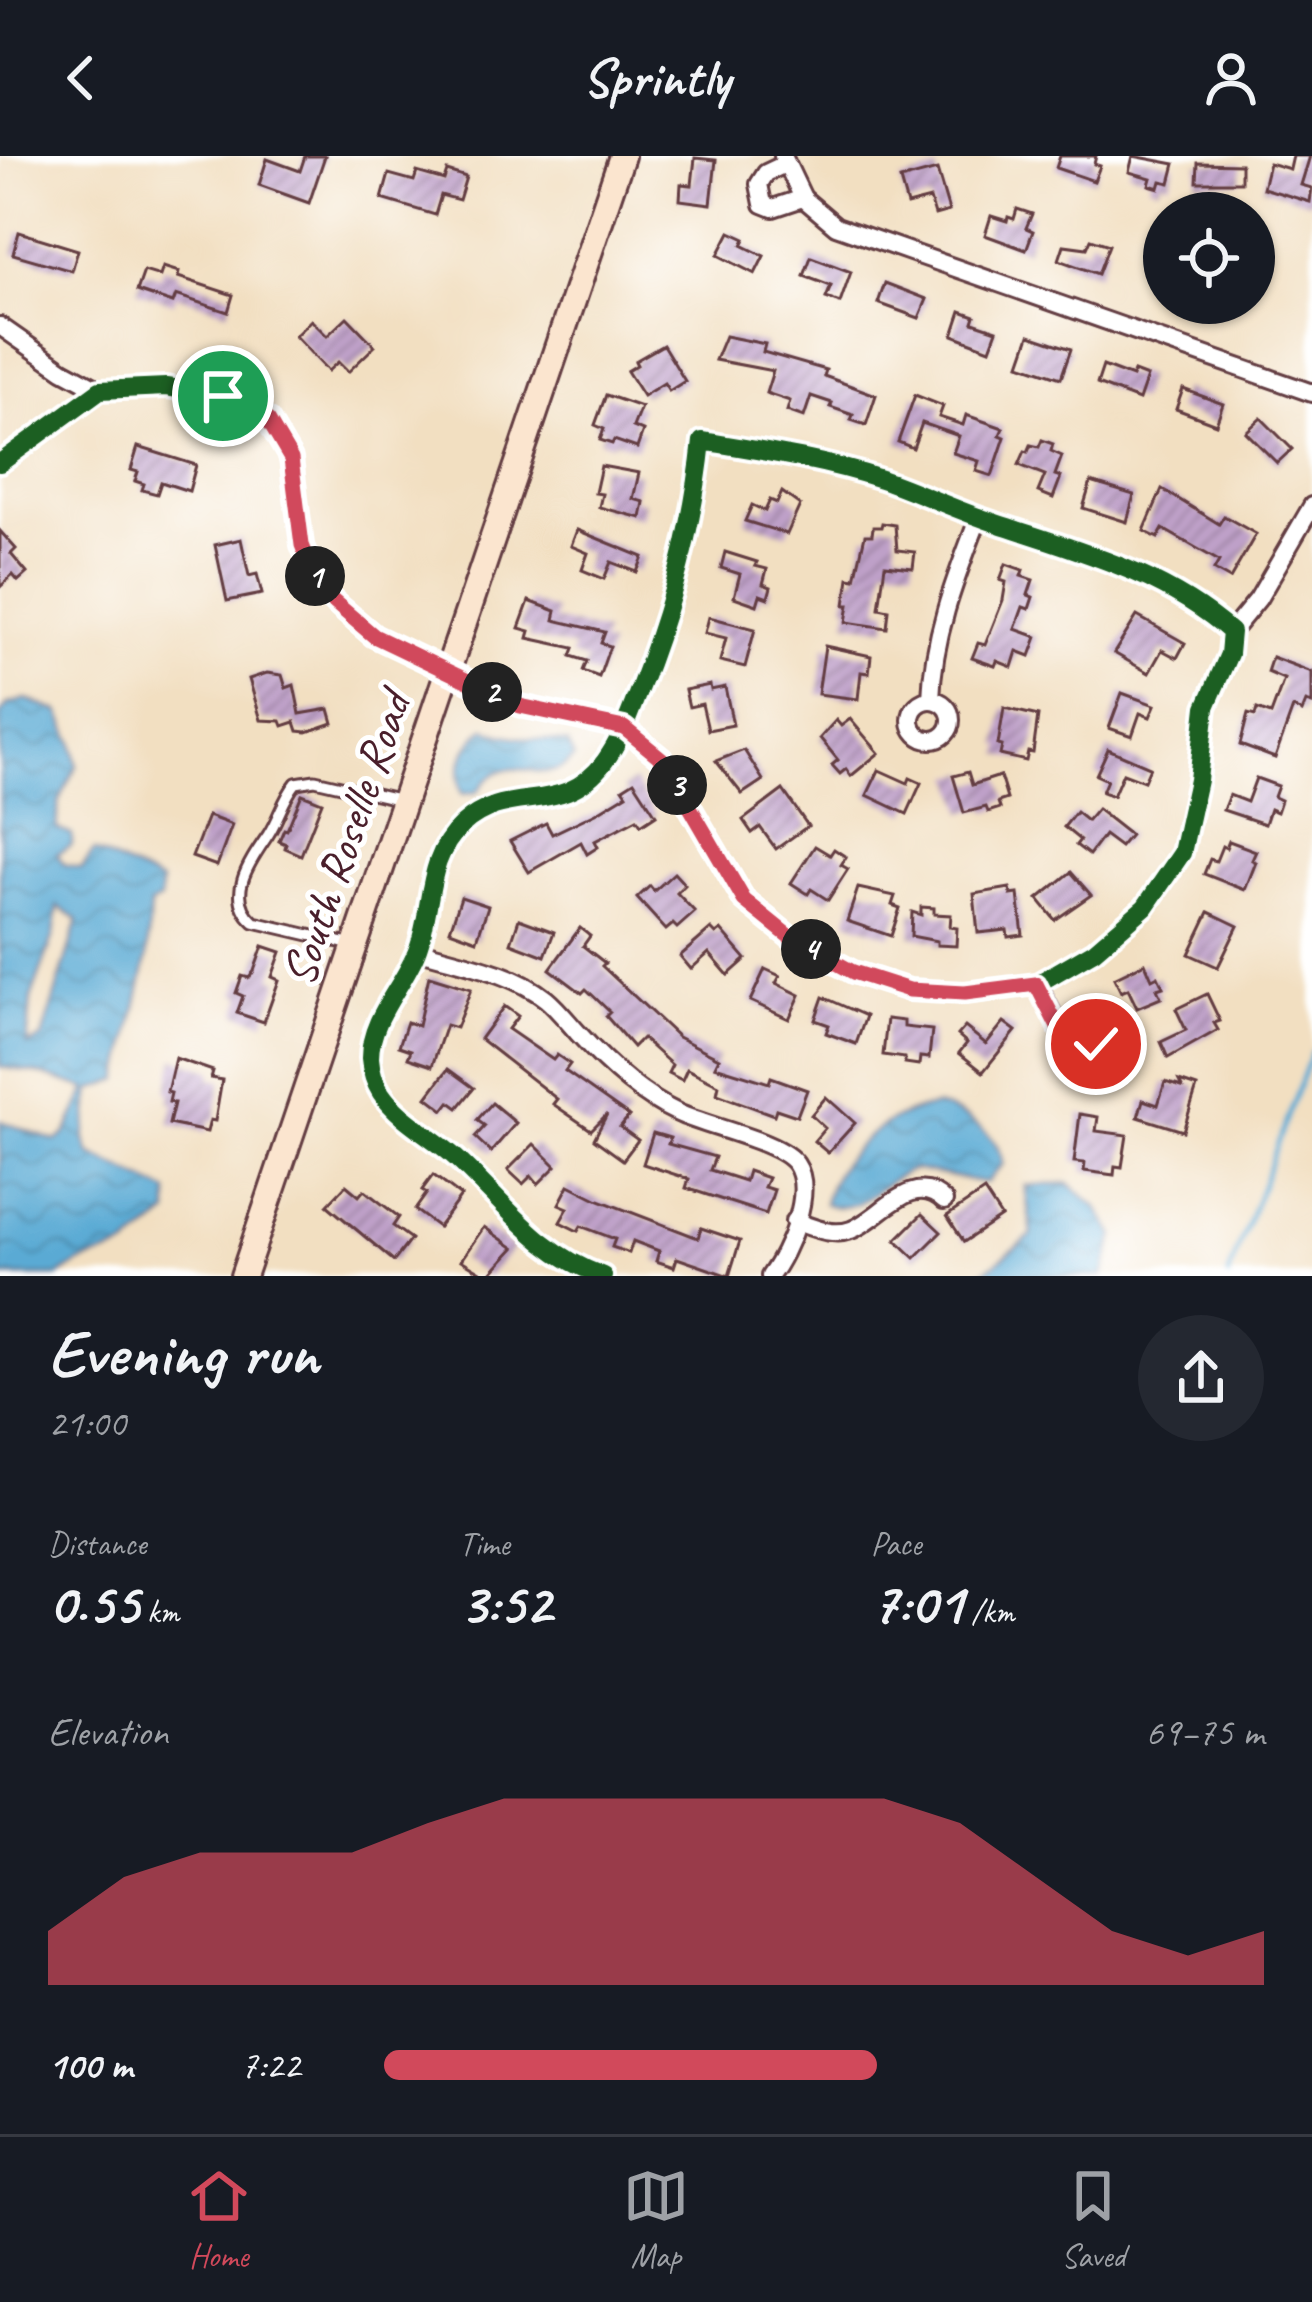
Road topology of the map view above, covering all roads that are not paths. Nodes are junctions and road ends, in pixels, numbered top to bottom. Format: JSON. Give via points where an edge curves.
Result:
{"nodes":[{"id":1,"x":622,"y":156,"type":"edge"},
{"id":2,"x":784,"y":160,"type":"edge"},
{"id":3,"x":799,"y":192,"type":"junction"},
{"id":4,"x":0,"y":326,"type":"edge"},
{"id":5,"x":100,"y":390,"type":"junction"},
{"id":6,"x":1312,"y":393,"type":"edge"},
{"id":7,"x":0,"y":463,"type":"edge"},
{"id":8,"x":1310,"y":513,"type":"edge"},
{"id":9,"x":979,"y":517,"type":"junction"},
{"id":10,"x":1231,"y":632,"type":"junction"},
{"id":11,"x":448,"y":670,"type":"junction"},
{"id":12,"x":931,"y":699,"type":"dead end"},
{"id":13,"x":624,"y":728,"type":"junction"},
{"id":14,"x":402,"y":800,"type":"junction"},
{"id":15,"x":353,"y":945,"type":"junction"},
{"id":16,"x":417,"y":950,"type":"junction"},
{"id":17,"x":1036,"y":984,"type":"junction"},
{"id":18,"x":1091,"y":1049,"type":"dead end"},
{"id":19,"x":944,"y":1201,"type":"dead end"},
{"id":20,"x":794,"y":1221,"type":"junction"},
{"id":21,"x":243,"y":1276,"type":"edge"},
{"id":22,"x":603,"y":1276,"type":"edge"},
{"id":23,"x":770,"y":1276,"type":"edge"}],
"edges":[{"from":1,"to":11,"type":"main road","name":"South Roselle Road"},
{"from":2,"to":3,"type":"street"},
{"from":2,"to":3,"type":"street","via":[[759,184],[763,204],[773,208]]},
{"from":3,"to":6,"type":"street","via":[[836,226]]},
{"from":4,"to":5,"type":"street"},
{"from":5,"to":7,"type":"street"},
{"from":5,"to":11,"type":"street","via":[[166,387],[223,396],[268,420],[291,459],[302,545],[320,590],[374,636]]},
{"from":8,"to":10,"type":"street"},
{"from":9,"to":10,"type":"street","via":[[1136,570]]},
{"from":9,"to":12,"type":"street","via":[[932,658]]},
{"from":9,"to":13,"type":"street","via":[[879,478],[702,441],[676,592]]},
{"from":10,"to":17,"type":"street","via":[[1206,707],[1182,853],[1145,907],[1094,951]]},
{"from":11,"to":13,"type":"street","via":[[520,706]]},
{"from":11,"to":14,"type":"main road","name":"South Roselle Road"},
{"from":13,"to":16,"type":"street","via":[[603,764],[572,792],[500,802],[461,826],[430,880]]},
{"from":13,"to":17,"type":"street","via":[[662,759],[744,900],[791,938],[853,972],[909,990]]},
{"from":14,"to":15,"type":"main road","name":"South Roselle Road"},
{"from":14,"to":15,"type":"lane","via":[[315,780],[296,784],[244,873],[246,915],[254,922]]},
{"from":15,"to":21,"type":"main road","name":"South Roselle Road"},
{"from":16,"to":20,"type":"street","via":[[521,984],[654,1100],[787,1154],[802,1176]]},
{"from":16,"to":22,"type":"street","via":[[373,1039],[380,1092],[531,1234]]},
{"from":17,"to":18,"type":"street","via":[[1060,1031]]},
{"from":19,"to":20,"type":"street","via":[[918,1191],[839,1233]]},
{"from":20,"to":23,"type":"street"}]}
